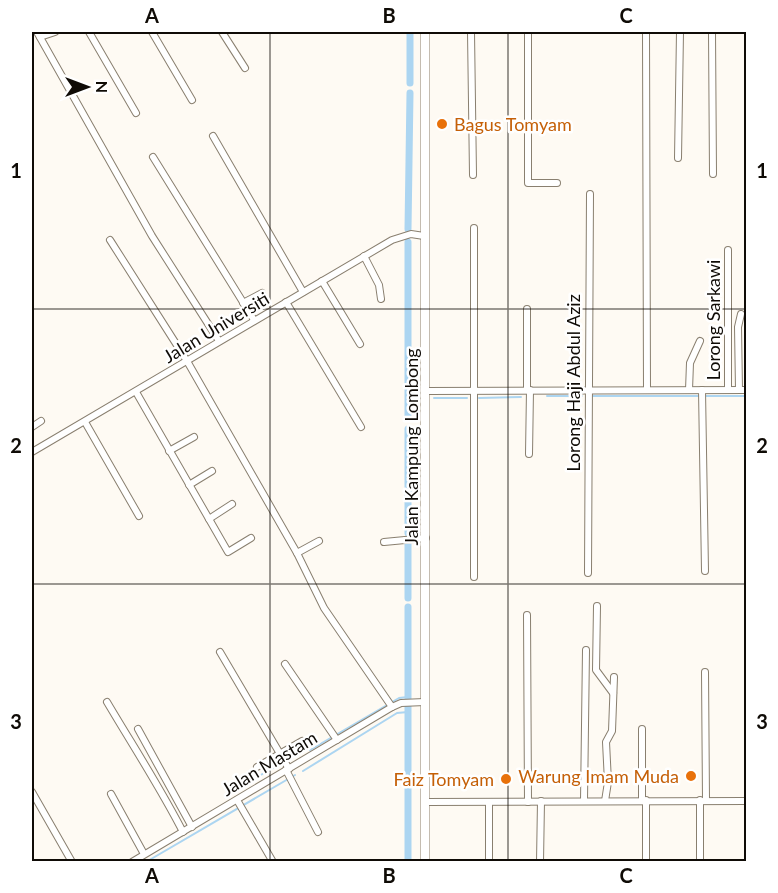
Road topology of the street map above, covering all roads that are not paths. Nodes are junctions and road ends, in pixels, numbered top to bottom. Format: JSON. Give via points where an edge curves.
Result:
{"nodes":[{"id":1,"x":55,"y":32,"type":"edge"},
{"id":2,"x":89,"y":32,"type":"edge"},
{"id":3,"x":152,"y":32,"type":"edge"},
{"id":4,"x":222,"y":32,"type":"edge"},
{"id":5,"x":424,"y":32,"type":"edge"},
{"id":6,"x":471,"y":32,"type":"edge"},
{"id":7,"x":528,"y":32,"type":"edge"},
{"id":8,"x":646,"y":32,"type":"edge"},
{"id":9,"x":680,"y":32,"type":"edge"},
{"id":10,"x":712,"y":32,"type":"edge"},
{"id":11,"x":39,"y":34,"type":"edge"},
{"id":12,"x":245,"y":68,"type":"dead end"},
{"id":13,"x":192,"y":100,"type":"dead end"},
{"id":14,"x":136,"y":113,"type":"dead end"},
{"id":15,"x":213,"y":136,"type":"dead end"},
{"id":16,"x":153,"y":157,"type":"dead end"},
{"id":17,"x":678,"y":158,"type":"dead end"},
{"id":18,"x":713,"y":174,"type":"dead end"},
{"id":19,"x":473,"y":175,"type":"dead end"},
{"id":20,"x":557,"y":183,"type":"dead end"},
{"id":21,"x":590,"y":194,"type":"dead end"},
{"id":22,"x":474,"y":228,"type":"dead end"},
{"id":23,"x":421,"y":235,"type":"junction"},
{"id":24,"x":110,"y":240,"type":"dead end"},
{"id":25,"x":728,"y":250,"type":"dead end"},
{"id":26,"x":364,"y":256,"type":"junction"},
{"id":27,"x":322,"y":281,"type":"junction"},
{"id":28,"x":303,"y":292,"type":"junction"},
{"id":29,"x":262,"y":293,"type":"dead end"},
{"id":30,"x":381,"y":299,"type":"dead end"},
{"id":31,"x":286,"y":302,"type":"junction"},
{"id":32,"x":243,"y":303,"type":"junction"},
{"id":33,"x":527,"y":309,"type":"dead end"},
{"id":34,"x":741,"y":314,"type":"dead end"},
{"id":35,"x":254,"y":320,"type":"junction"},
{"id":36,"x":219,"y":341,"type":"junction"},
{"id":37,"x":700,"y":341,"type":"dead end"},
{"id":38,"x":360,"y":344,"type":"dead end"},
{"id":39,"x":188,"y":361,"type":"junction"},
{"id":40,"x":528,"y":390,"type":"junction"},
{"id":41,"x":587,"y":390,"type":"junction"},
{"id":42,"x":647,"y":390,"type":"junction"},
{"id":43,"x":689,"y":390,"type":"junction"},
{"id":44,"x":728,"y":390,"type":"junction"},
{"id":45,"x":739,"y":390,"type":"junction"},
{"id":46,"x":747,"y":390,"type":"edge"},
{"id":47,"x":426,"y":391,"type":"junction"},
{"id":48,"x":473,"y":391,"type":"junction"},
{"id":49,"x":702,"y":391,"type":"junction"},
{"id":50,"x":136,"y":392,"type":"junction"},
{"id":51,"x":41,"y":422,"type":"dead end"},
{"id":52,"x":85,"y":422,"type":"junction"},
{"id":53,"x":32,"y":427,"type":"edge"},
{"id":54,"x":361,"y":427,"type":"dead end"},
{"id":55,"x":194,"y":437,"type":"dead end"},
{"id":56,"x":33,"y":449,"type":"edge"},
{"id":57,"x":169,"y":451,"type":"junction"},
{"id":58,"x":530,"y":454,"type":"dead end"},
{"id":59,"x":212,"y":471,"type":"dead end"},
{"id":60,"x":189,"y":485,"type":"junction"},
{"id":61,"x":232,"y":504,"type":"dead end"},
{"id":62,"x":139,"y":516,"type":"dead end"},
{"id":63,"x":209,"y":519,"type":"junction"},
{"id":64,"x":250,"y":538,"type":"dead end"},
{"id":65,"x":426,"y":538,"type":"junction"},
{"id":66,"x":319,"y":541,"type":"dead end"},
{"id":67,"x":384,"y":542,"type":"dead end"},
{"id":68,"x":297,"y":553,"type":"junction"},
{"id":69,"x":705,"y":571,"type":"dead end"},
{"id":70,"x":588,"y":573,"type":"dead end"},
{"id":71,"x":474,"y":577,"type":"dead end"},
{"id":72,"x":597,"y":606,"type":"dead end"},
{"id":73,"x":527,"y":615,"type":"dead end"},
{"id":74,"x":586,"y":650,"type":"dead end"},
{"id":75,"x":220,"y":652,"type":"dead end"},
{"id":76,"x":285,"y":664,"type":"dead end"},
{"id":77,"x":705,"y":672,"type":"dead end"},
{"id":78,"x":614,"y":677,"type":"dead end"},
{"id":79,"x":614,"y":694,"type":"junction"},
{"id":80,"x":106,"y":702,"type":"dead end"},
{"id":81,"x":425,"y":702,"type":"junction"},
{"id":82,"x":390,"y":704,"type":"junction"},
{"id":83,"x":138,"y":729,"type":"dead end"},
{"id":84,"x":642,"y":729,"type":"dead end"},
{"id":85,"x":335,"y":737,"type":"junction"},
{"id":86,"x":303,"y":741,"type":"dead end"},
{"id":87,"x":281,"y":756,"type":"junction"},
{"id":88,"x":257,"y":767,"type":"dead end"},
{"id":89,"x":287,"y":769,"type":"junction"},
{"id":90,"x":32,"y":792,"type":"edge"},
{"id":91,"x":111,"y":794,"type":"dead end"},
{"id":92,"x":644,"y":800,"type":"junction"},
{"id":93,"x":703,"y":800,"type":"junction"},
{"id":94,"x":541,"y":801,"type":"junction"},
{"id":95,"x":584,"y":801,"type":"junction"},
{"id":96,"x":605,"y":801,"type":"junction"},
{"id":97,"x":747,"y":801,"type":"edge"},
{"id":98,"x":238,"y":802,"type":"junction"},
{"id":99,"x":425,"y":802,"type":"junction"},
{"id":100,"x":489,"y":802,"type":"junction"},
{"id":101,"x":528,"y":802,"type":"junction"},
{"id":102,"x":192,"y":827,"type":"junction"},
{"id":103,"x":183,"y":832,"type":"junction"},
{"id":104,"x":318,"y":832,"type":"dead end"},
{"id":105,"x":144,"y":854,"type":"junction"},
{"id":106,"x":72,"y":861,"type":"edge"},
{"id":107,"x":132,"y":861,"type":"edge"},
{"id":108,"x":273,"y":861,"type":"edge"},
{"id":109,"x":425,"y":861,"type":"edge"},
{"id":110,"x":489,"y":861,"type":"edge"},
{"id":111,"x":540,"y":861,"type":"edge"},
{"id":112,"x":646,"y":861,"type":"edge"},
{"id":113,"x":700,"y":861,"type":"edge"}],
"edges":[{"from":1,"to":11,"type":"street"},
{"from":2,"to":14,"type":"street"},
{"from":3,"to":13,"type":"street"},
{"from":4,"to":12,"type":"street"},
{"from":5,"to":23,"type":"street","name":"Jalan Kampung Lombong"},
{"from":6,"to":19,"type":"street"},
{"from":7,"to":20,"type":"street","via":[[528,183]]},
{"from":8,"to":42,"type":"street"},
{"from":9,"to":17,"type":"street"},
{"from":10,"to":18,"type":"street"},
{"from":11,"to":36,"type":"street","via":[[152,236]]},
{"from":15,"to":28,"type":"street"},
{"from":16,"to":32,"type":"street"},
{"from":21,"to":41,"type":"street","name":"Lorong Haji Abdul Aziz"},
{"from":22,"to":48,"type":"street"},
{"from":23,"to":26,"type":"street","name":"Jalan Universiti","via":[[398,237]]},
{"from":23,"to":47,"type":"street","name":"Jalan Kampung Lombong"},
{"from":24,"to":39,"type":"street"},
{"from":25,"to":44,"type":"street","name":"Lorong Sarkawi"},
{"from":26,"to":27,"type":"street","name":"Jalan Universiti"},
{"from":26,"to":30,"type":"street","via":[[379,285]]},
{"from":27,"to":28,"type":"street","name":"Jalan Universiti"},
{"from":27,"to":38,"type":"street"},
{"from":28,"to":31,"type":"street","name":"Jalan Universiti"},
{"from":29,"to":32,"type":"street"},
{"from":31,"to":35,"type":"street","name":"Jalan Universiti"},
{"from":31,"to":54,"type":"street"},
{"from":32,"to":35,"type":"street"},
{"from":33,"to":40,"type":"street"},
{"from":34,"to":45,"type":"street"},
{"from":35,"to":36,"type":"street","name":"Jalan Universiti"},
{"from":36,"to":39,"type":"street","name":"Jalan Universiti"},
{"from":37,"to":43,"type":"street","via":[[690,363]]},
{"from":39,"to":50,"type":"street","name":"Jalan Universiti"},
{"from":39,"to":68,"type":"street"},
{"from":40,"to":41,"type":"street"},
{"from":40,"to":48,"type":"street"},
{"from":40,"to":58,"type":"street"},
{"from":41,"to":42,"type":"street"},
{"from":41,"to":70,"type":"street","name":"Lorong Haji Abdul Aziz"},
{"from":42,"to":43,"type":"street"},
{"from":43,"to":49,"type":"street"},
{"from":44,"to":45,"type":"street"},
{"from":44,"to":49,"type":"street"},
{"from":45,"to":46,"type":"street"},
{"from":47,"to":48,"type":"street"},
{"from":47,"to":65,"type":"street","name":"Jalan Kampung Lombong"},
{"from":48,"to":71,"type":"street"},
{"from":49,"to":69,"type":"street"},
{"from":50,"to":52,"type":"street","name":"Jalan Universiti"},
{"from":50,"to":57,"type":"street"},
{"from":51,"to":53,"type":"street"},
{"from":52,"to":56,"type":"street","name":"Jalan Universiti"},
{"from":52,"to":62,"type":"street"},
{"from":55,"to":57,"type":"street"},
{"from":57,"to":60,"type":"street"},
{"from":59,"to":60,"type":"street"},
{"from":60,"to":63,"type":"street"},
{"from":61,"to":63,"type":"street"},
{"from":63,"to":64,"type":"street","via":[[228,552]]},
{"from":65,"to":67,"type":"street"},
{"from":65,"to":81,"type":"street","name":"Jalan Kampung Lombong"},
{"from":66,"to":68,"type":"street"},
{"from":68,"to":82,"type":"street","via":[[324,608]]},
{"from":72,"to":79,"type":"street","via":[[596,670]]},
{"from":73,"to":101,"type":"street"},
{"from":74,"to":95,"type":"street"},
{"from":75,"to":87,"type":"street"},
{"from":76,"to":85,"type":"street"},
{"from":77,"to":93,"type":"street"},
{"from":78,"to":79,"type":"street"},
{"from":79,"to":96,"type":"street","via":[[612,731],[606,742]]},
{"from":80,"to":103,"type":"street","via":[[143,766],[155,778]]},
{"from":81,"to":82,"type":"street","name":"Jalan Mastam"},
{"from":81,"to":99,"type":"street","name":"Jalan Kampung Lombong"},
{"from":82,"to":85,"type":"street","name":"Jalan Mastam"},
{"from":83,"to":102,"type":"street"},
{"from":84,"to":92,"type":"street"},
{"from":85,"to":89,"type":"street","name":"Jalan Mastam"},
{"from":86,"to":87,"type":"street"},
{"from":87,"to":88,"type":"street"},
{"from":87,"to":89,"type":"street"},
{"from":89,"to":98,"type":"street","name":"Jalan Mastam"},
{"from":89,"to":104,"type":"street"},
{"from":90,"to":106,"type":"street"},
{"from":91,"to":105,"type":"street"},
{"from":92,"to":93,"type":"street"},
{"from":92,"to":96,"type":"street"},
{"from":92,"to":112,"type":"street"},
{"from":93,"to":97,"type":"street"},
{"from":93,"to":113,"type":"street"},
{"from":94,"to":95,"type":"street"},
{"from":94,"to":101,"type":"street"},
{"from":94,"to":111,"type":"street"},
{"from":95,"to":96,"type":"street"},
{"from":98,"to":102,"type":"street","name":"Jalan Mastam"},
{"from":98,"to":108,"type":"street"},
{"from":99,"to":100,"type":"street"},
{"from":99,"to":109,"type":"street","name":"Jalan Kampung Lombong"},
{"from":100,"to":101,"type":"street"},
{"from":100,"to":110,"type":"street"},
{"from":102,"to":103,"type":"street","name":"Jalan Mastam"},
{"from":103,"to":105,"type":"street","name":"Jalan Mastam"},
{"from":105,"to":107,"type":"street","name":"Jalan Mastam"}]}
